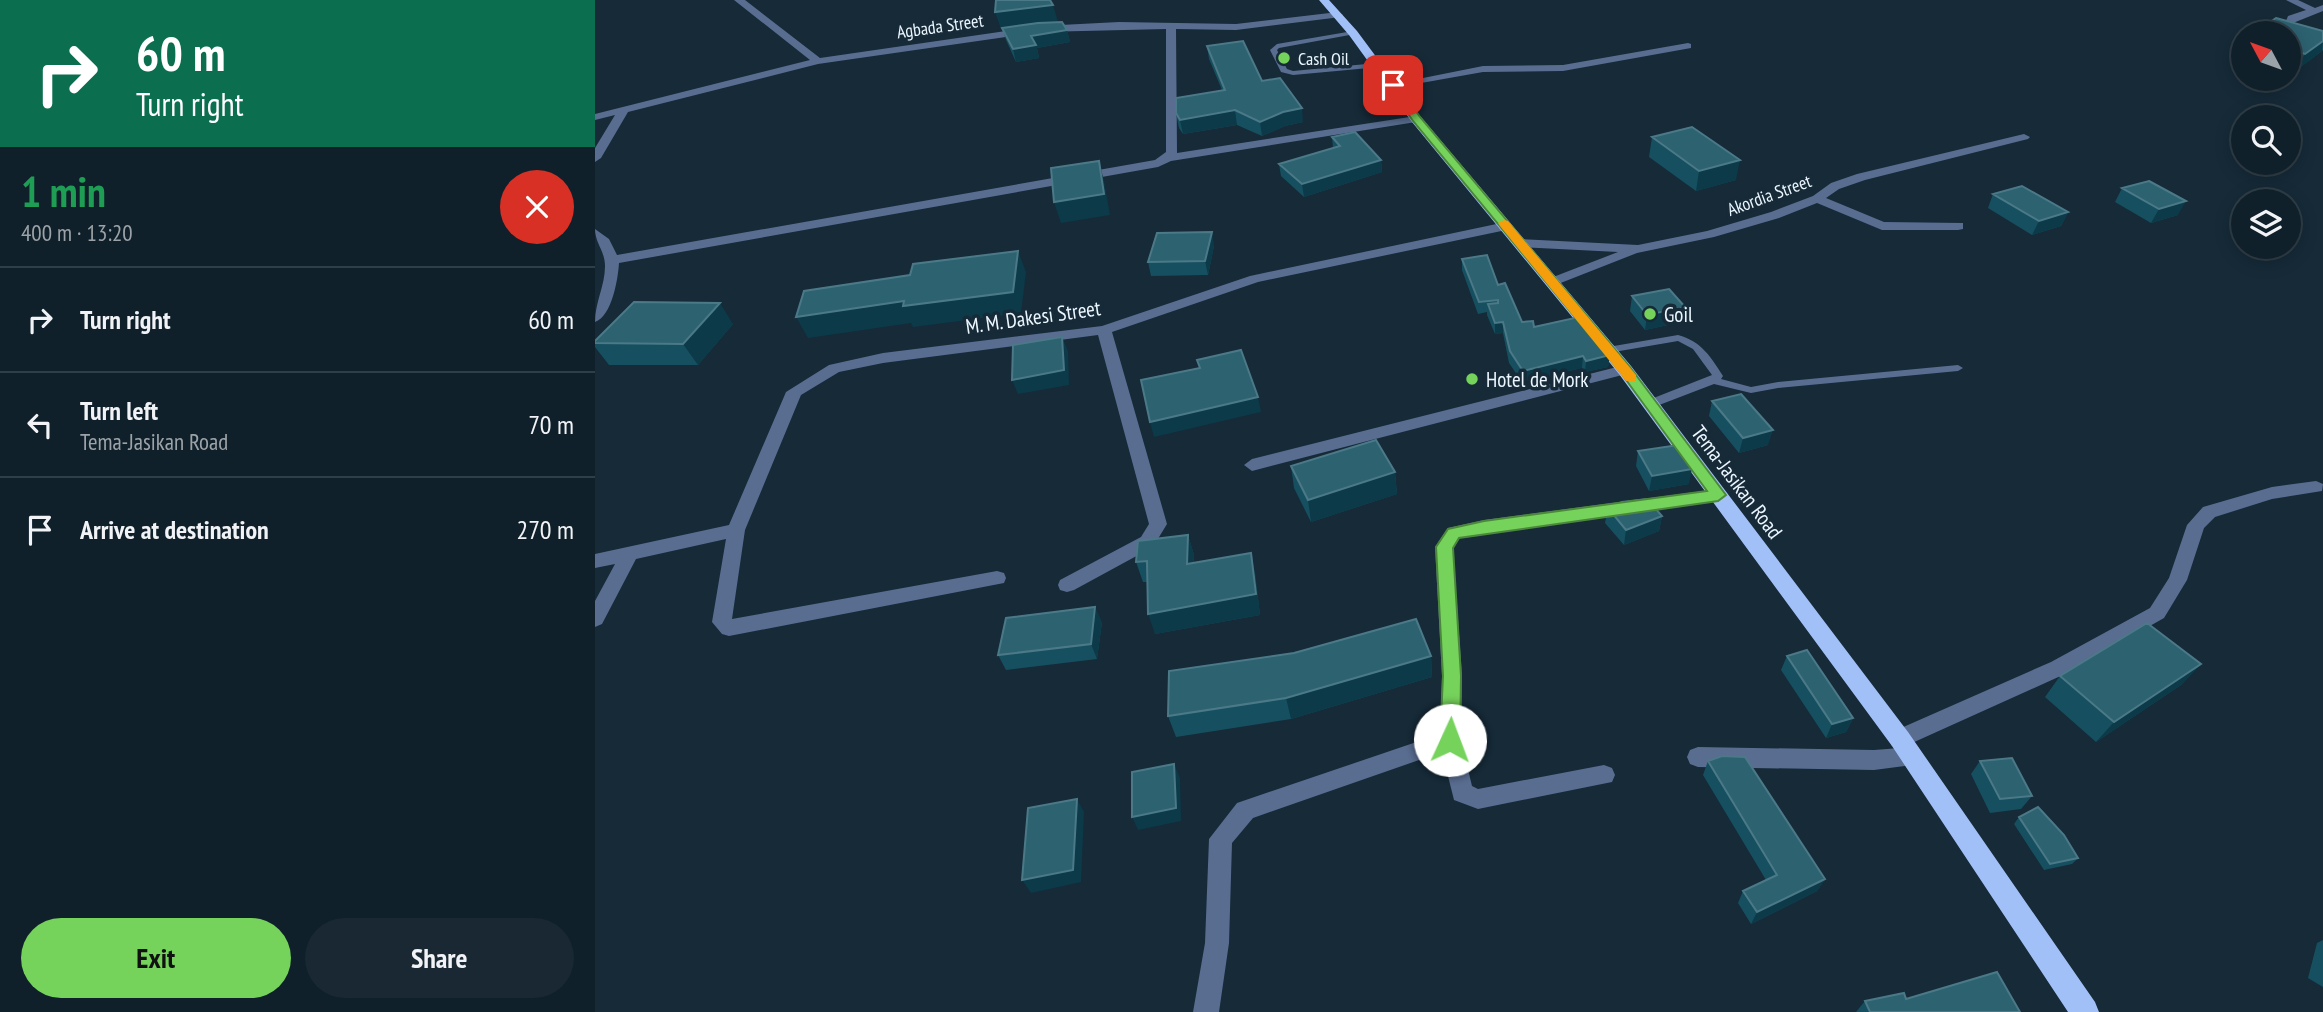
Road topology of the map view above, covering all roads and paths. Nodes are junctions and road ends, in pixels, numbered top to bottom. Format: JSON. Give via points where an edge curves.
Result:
{"nodes":[{"id":1,"x":739,"y":0,"type":"edge"},
{"id":2,"x":1324,"y":0,"type":"edge"},
{"id":3,"x":2291,"y":0,"type":"edge"},
{"id":4,"x":2318,"y":9,"type":"edge"},
{"id":5,"x":1338,"y":15,"type":"junction"},
{"id":6,"x":1171,"y":27,"type":"junction"},
{"id":7,"x":1353,"y":33,"type":"junction"},
{"id":8,"x":2323,"y":37,"type":"edge"},
{"id":9,"x":1688,"y":47,"type":"dead end"},
{"id":10,"x":818,"y":61,"type":"junction"},
{"id":11,"x":1377,"y":65,"type":"junction"},
{"id":12,"x":1393,"y":85,"type":"junction"},
{"id":13,"x":624,"y":109,"type":"junction"},
{"id":14,"x":595,"y":117,"type":"edge"},
{"id":15,"x":1416,"y":119,"type":"junction"},
{"id":16,"x":2024,"y":137,"type":"dead end"},
{"id":17,"x":595,"y":158,"type":"edge"},
{"id":18,"x":1168,"y":158,"type":"junction"},
{"id":19,"x":1817,"y":199,"type":"junction"},
{"id":20,"x":1506,"y":226,"type":"junction"},
{"id":21,"x":1958,"y":226,"type":"dead end"},
{"id":22,"x":595,"y":233,"type":"edge"},
{"id":23,"x":1520,"y":243,"type":"junction"},
{"id":24,"x":1639,"y":248,"type":"junction"},
{"id":25,"x":613,"y":260,"type":"junction"},
{"id":26,"x":1553,"y":282,"type":"junction"},
{"id":27,"x":595,"y":318,"type":"edge"},
{"id":28,"x":1104,"y":330,"type":"junction"},
{"id":29,"x":1608,"y":350,"type":"junction"},
{"id":30,"x":1958,"y":368,"type":"dead end"},
{"id":31,"x":1625,"y":370,"type":"junction"},
{"id":32,"x":1713,"y":380,"type":"junction"},
{"id":33,"x":1650,"y":404,"type":"junction"},
{"id":34,"x":1252,"y":465,"type":"dead end"},
{"id":35,"x":2316,"y":486,"type":"dead end"},
{"id":36,"x":1718,"y":495,"type":"junction"},
{"id":37,"x":736,"y":530,"type":"junction"},
{"id":38,"x":629,"y":554,"type":"junction"},
{"id":39,"x":595,"y":561,"type":"edge"},
{"id":40,"x":997,"y":578,"type":"dead end"},
{"id":41,"x":1067,"y":585,"type":"dead end"},
{"id":42,"x":595,"y":619,"type":"edge"},
{"id":43,"x":1450,"y":740,"type":"junction"},
{"id":44,"x":1906,"y":748,"type":"junction"},
{"id":45,"x":1698,"y":757,"type":"dead end"},
{"id":46,"x":1604,"y":775,"type":"dead end"},
{"id":47,"x":1206,"y":1012,"type":"edge"},
{"id":48,"x":2085,"y":1012,"type":"edge"}],
"edges":[{"from":1,"to":10,"type":"street"},
{"from":2,"to":5,"type":"highway","name":"Tema-Jasikan Road"},
{"from":3,"to":4,"type":"street"},
{"from":4,"to":8,"type":"street","via":[[2287,24]]},
{"from":5,"to":6,"type":"street","name":"Agbada Street","via":[[1236,27]]},
{"from":5,"to":7,"type":"highway","name":"Tema-Jasikan Road"},
{"from":6,"to":10,"type":"street","name":"Agbada Street","via":[[1041,29]]},
{"from":6,"to":18,"type":"street","via":[[1172,152]]},
{"from":7,"to":11,"type":"highway","name":"Tema-Jasikan Road"},
{"from":7,"to":11,"type":"lane","via":[[1273,50],[1284,70],[1293,73]]},
{"from":9,"to":12,"type":"street","via":[[1563,68],[1503,67]]},
{"from":10,"to":13,"type":"street","name":"Agbada Street"},
{"from":11,"to":12,"type":"highway","name":"Tema-Jasikan Road"},
{"from":12,"to":15,"type":"highway","name":"Tema-Jasikan Road"},
{"from":13,"to":14,"type":"street","name":"Agbada Street"},
{"from":13,"to":17,"type":"street"},
{"from":15,"to":18,"type":"street"},
{"from":15,"to":20,"type":"highway","name":"Tema-Jasikan Road"},
{"from":16,"to":19,"type":"street","name":"Akordia Street","via":[[1861,177],[1835,186]]},
{"from":18,"to":25,"type":"street"},
{"from":19,"to":21,"type":"street","via":[[1882,226]]},
{"from":19,"to":24,"type":"street","name":"Akordia Street","via":[[1709,234]]},
{"from":20,"to":23,"type":"highway","name":"Tema-Jasikan Road"},
{"from":20,"to":28,"type":"street","name":"M. M. Dakesi Street","via":[[1255,279]]},
{"from":22,"to":25,"type":"street"},
{"from":23,"to":24,"type":"street","name":"Akordia Street"},
{"from":23,"to":26,"type":"highway","name":"Tema-Jasikan Road"},
{"from":24,"to":26,"type":"street"},
{"from":25,"to":27,"type":"street","via":[[609,291]]},
{"from":26,"to":29,"type":"highway","name":"Tema-Jasikan Road"},
{"from":28,"to":37,"type":"street","name":"M. M. Dakesi Street","via":[[834,368],[794,392]]},
{"from":28,"to":41,"type":"street","via":[[1157,524],[1147,542]]},
{"from":29,"to":31,"type":"highway","name":"Tema-Jasikan Road"},
{"from":29,"to":32,"type":"lane","via":[[1687,340],[1718,376]]},
{"from":30,"to":32,"type":"lane","via":[[1751,390]]},
{"from":31,"to":33,"type":"highway","name":"Tema-Jasikan Road"},
{"from":31,"to":34,"type":"street"},
{"from":32,"to":33,"type":"lane"},
{"from":33,"to":36,"type":"highway","name":"Tema-Jasikan Road"},
{"from":35,"to":44,"type":"street","via":[[2272,493],[2209,512],[2196,525],[2178,580],[2157,613]]},
{"from":36,"to":43,"type":"street","via":[[1454,533],[1444,547],[1452,676]]},
{"from":36,"to":44,"type":"highway","name":"Tema-Jasikan Road"},
{"from":37,"to":38,"type":"street"},
{"from":37,"to":40,"type":"street","name":"M. M. Dakesi Street","via":[[722,622],[729,628]]},
{"from":38,"to":39,"type":"street"},
{"from":38,"to":42,"type":"street"},
{"from":43,"to":46,"type":"street","via":[[1462,793],[1469,797]]},
{"from":43,"to":47,"type":"street","via":[[1245,810],[1221,839],[1217,943]]},
{"from":44,"to":45,"type":"street","via":[[1874,760]]},
{"from":44,"to":48,"type":"highway","name":"Tema-Jasikan Road"}]}
